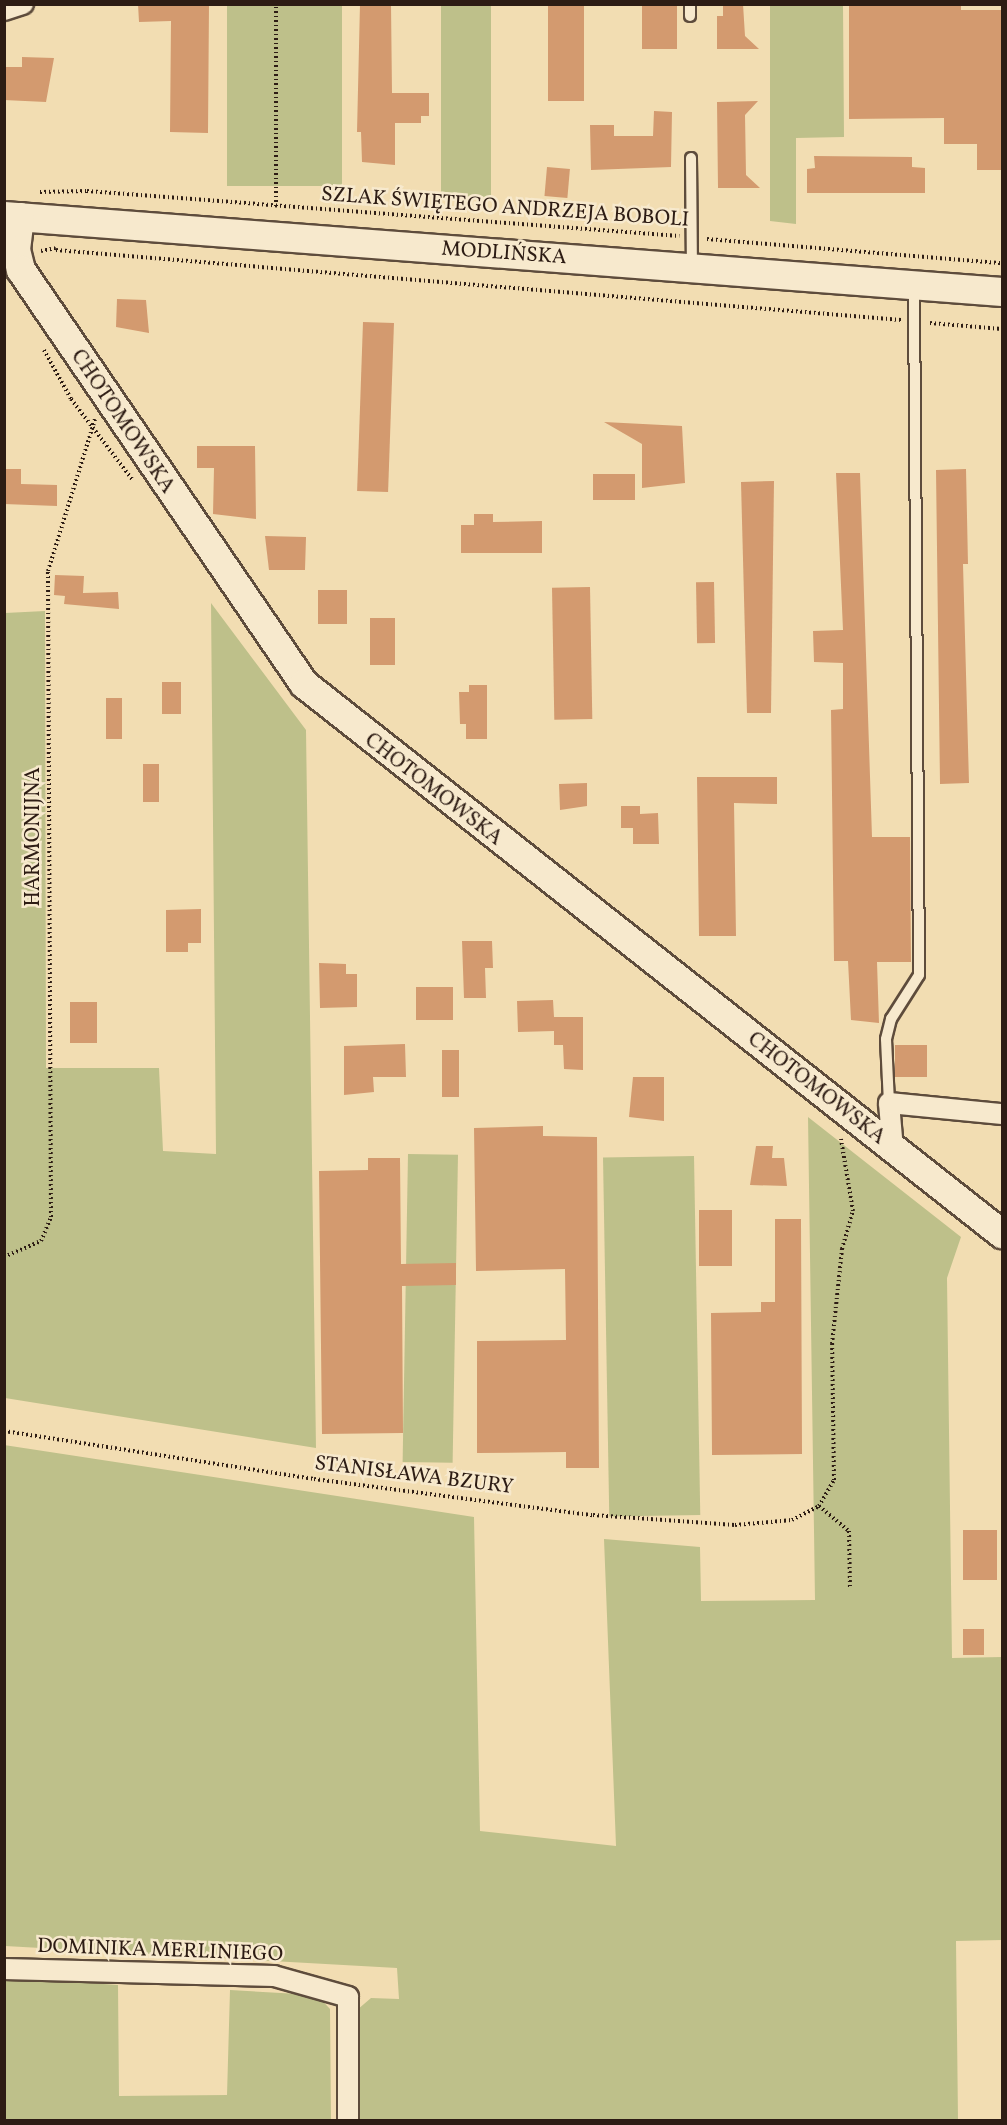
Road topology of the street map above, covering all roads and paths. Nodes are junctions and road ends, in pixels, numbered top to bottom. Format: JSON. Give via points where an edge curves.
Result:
{"nodes":[{"id":1,"x":23,"y":4,"type":"edge"},
{"id":2,"x":276,"y":4,"type":"edge"},
{"id":3,"x":4,"y":10,"type":"edge"},
{"id":4,"x":691,"y":158,"type":"dead end"},
{"id":5,"x":276,"y":206,"type":"junction"},
{"id":6,"x":17,"y":208,"type":"edge"},
{"id":7,"x":692,"y":237,"type":"junction"},
{"id":8,"x":56,"y":250,"type":"dead end"},
{"id":9,"x":35,"y":251,"type":"dead end"},
{"id":10,"x":34,"y":261,"type":"dead end"},
{"id":11,"x":1002,"y":263,"type":"edge"},
{"id":12,"x":692,"y":269,"type":"junction"},
{"id":13,"x":914,"y":285,"type":"junction"},
{"id":14,"x":1002,"y":292,"type":"edge"},
{"id":15,"x":914,"y":321,"type":"junction"},
{"id":16,"x":1002,"y":329,"type":"edge"},
{"id":17,"x":109,"y":402,"type":"junction"},
{"id":18,"x":889,"y":1103,"type":"junction"},
{"id":19,"x":1002,"y":1114,"type":"edge"},
{"id":20,"x":849,"y":1116,"type":"junction"},
{"id":21,"x":893,"y":1149,"type":"junction"},
{"id":22,"x":1002,"y":1234,"type":"edge"},
{"id":23,"x":4,"y":1257,"type":"edge"},
{"id":24,"x":4,"y":1431,"type":"edge"},
{"id":25,"x":819,"y":1506,"type":"junction"},
{"id":26,"x":850,"y":1587,"type":"dead end"},
{"id":27,"x":4,"y":1969,"type":"edge"},
{"id":28,"x":348,"y":2121,"type":"edge"}],
"edges":[{"from":1,"to":3,"type":"street"},
{"from":2,"to":5,"type":"path"},
{"from":4,"to":7,"type":"lane"},
{"from":5,"to":6,"type":"path","name":"SZLAK ŚWIĘTEGO ANDRZEJA BOBOLI","via":[[87,191]]},
{"from":5,"to":7,"type":"path","name":"SZLAK ŚWIĘTEGO ANDRZEJA BOBOLI"},
{"from":6,"to":12,"type":"street","name":"MODLIŃSKA"},
{"from":6,"to":17,"type":"street","name":"CHOTOMOWSKA","via":[[16,250],[21,270]]},
{"from":7,"to":11,"type":"path","name":"SZLAK ŚWIĘTEGO ANDRZEJA BOBOLI"},
{"from":7,"to":12,"type":"lane"},
{"from":8,"to":15,"type":"path"},
{"from":9,"to":10,"type":"path"},
{"from":12,"to":13,"type":"street","name":"MODLIŃSKA"},
{"from":13,"to":14,"type":"street","name":"MODLIŃSKA"},
{"from":13,"to":15,"type":"lane"},
{"from":15,"to":16,"type":"path"},
{"from":15,"to":18,"type":"lane","via":[[919,975],[891,1018],[886,1039],[892,1084]]},
{"from":17,"to":20,"type":"street","name":"CHOTOMOWSKA","via":[[304,684]]},
{"from":17,"to":23,"type":"path","name":"HARMONIJNA","via":[[95,419],[84,447],[48,571],[51,1217],[41,1240]]},
{"from":18,"to":19,"type":"street"},
{"from":18,"to":21,"type":"street"},
{"from":20,"to":21,"type":"street","name":"CHOTOMOWSKA"},
{"from":20,"to":25,"type":"path","via":[[841,1131],[841,1155],[853,1189],[853,1211],[842,1249],[832,1344],[834,1480]]},
{"from":21,"to":22,"type":"street","name":"CHOTOMOWSKA"},
{"from":24,"to":25,"type":"path","name":"STANISŁAWA BZURY","via":[[314,1479],[593,1515],[755,1524],[792,1520]]},
{"from":25,"to":26,"type":"path","via":[[849,1532]]},
{"from":27,"to":28,"type":"street","name":"DOMINIKA MERLINIEGO","via":[[274,1976],[348,1997]]}]}
